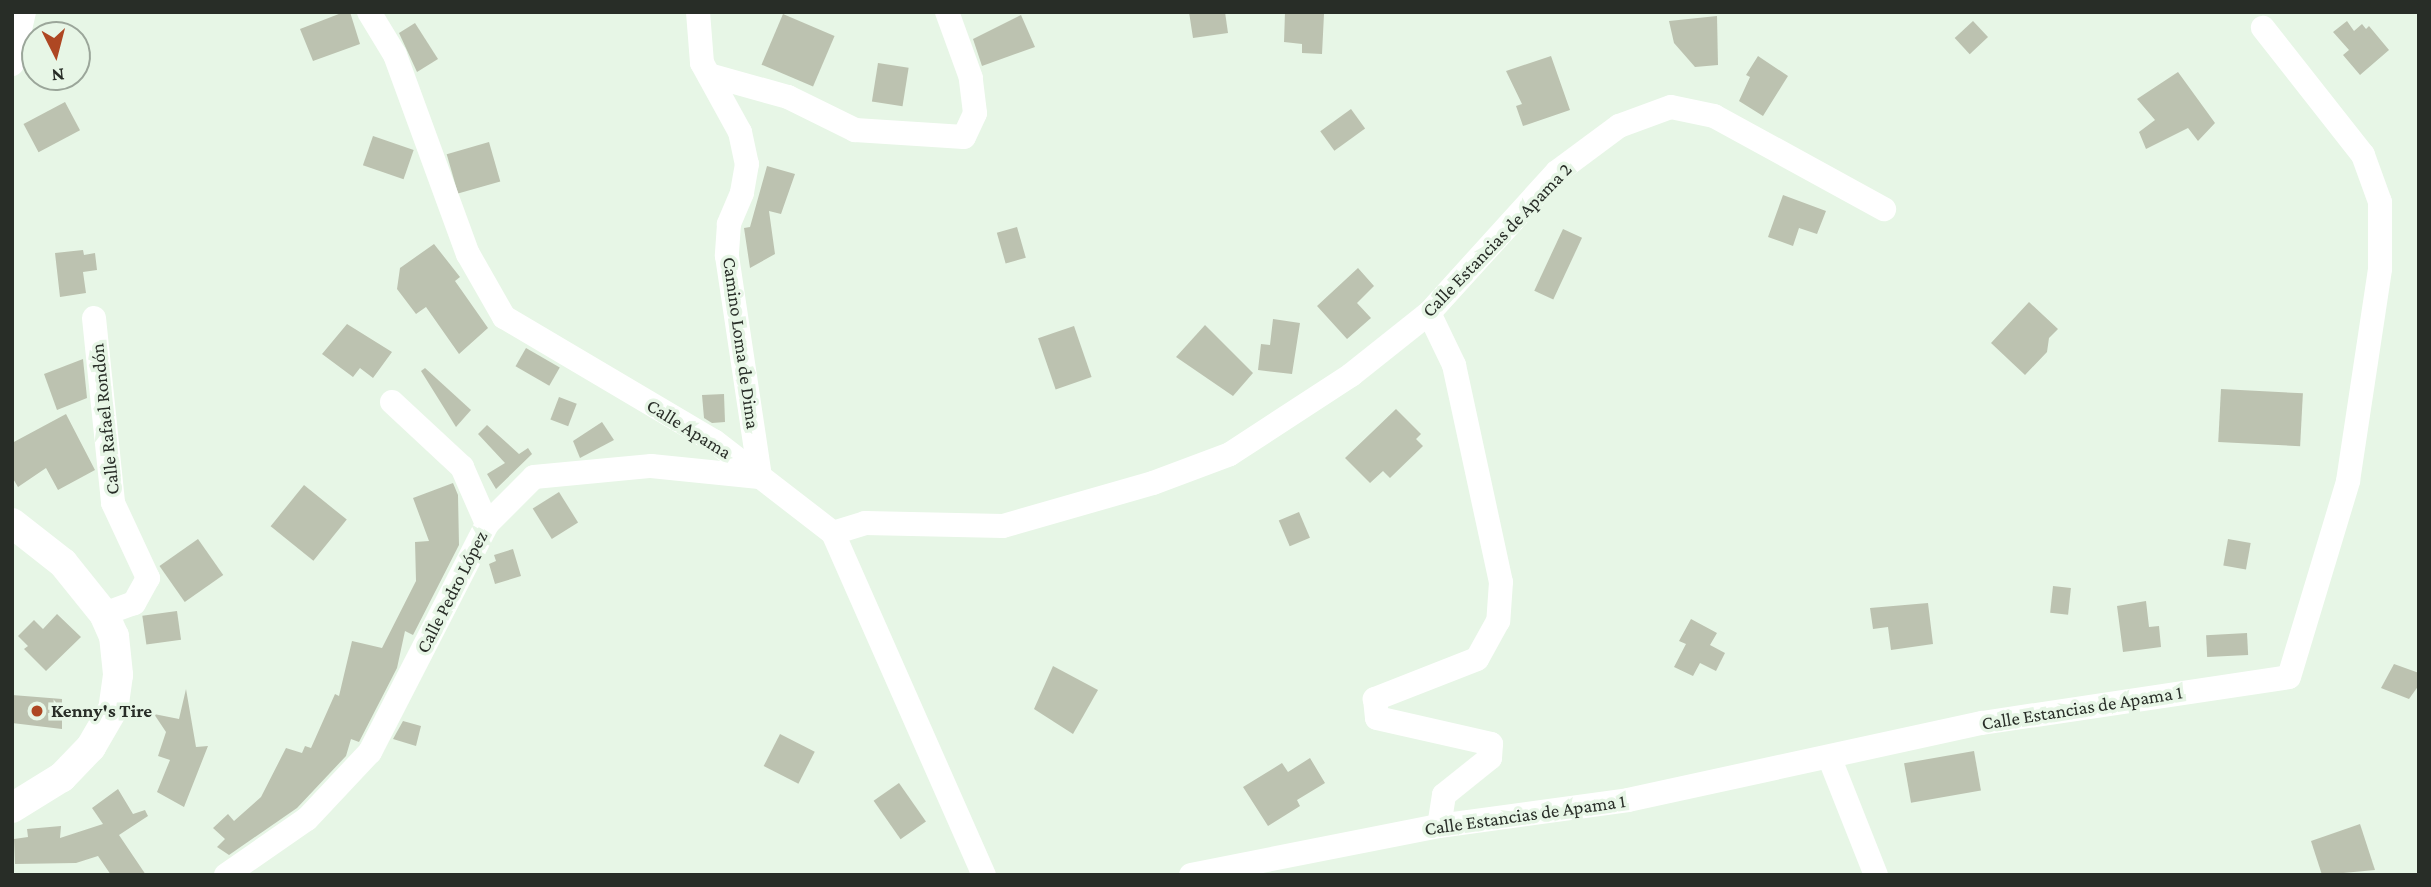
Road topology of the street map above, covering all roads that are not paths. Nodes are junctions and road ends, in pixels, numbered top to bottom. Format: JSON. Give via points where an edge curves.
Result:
{"nodes":[{"id":1,"x":24,"y":12,"type":"edge"},
{"id":2,"x":369,"y":12,"type":"edge"},
{"id":3,"x":698,"y":12,"type":"edge"},
{"id":4,"x":947,"y":12,"type":"edge"},
{"id":5,"x":2263,"y":28,"type":"dead end"},
{"id":6,"x":12,"y":64,"type":"edge"},
{"id":7,"x":709,"y":75,"type":"junction"},
{"id":8,"x":1884,"y":209,"type":"dead end"},
{"id":9,"x":1429,"y":313,"type":"junction"},
{"id":10,"x":94,"y":318,"type":"dead end"},
{"id":11,"x":392,"y":402,"type":"dead end"},
{"id":12,"x":760,"y":477,"type":"junction"},
{"id":13,"x":12,"y":523,"type":"edge"},
{"id":14,"x":487,"y":524,"type":"junction"},
{"id":15,"x":833,"y":533,"type":"junction"},
{"id":16,"x":104,"y":614,"type":"junction"},
{"id":17,"x":1830,"y":758,"type":"junction"},
{"id":18,"x":12,"y":808,"type":"edge"},
{"id":19,"x":1439,"y":826,"type":"junction"},
{"id":20,"x":226,"y":875,"type":"edge"},
{"id":21,"x":984,"y":875,"type":"edge"},
{"id":22,"x":1191,"y":875,"type":"edge"},
{"id":23,"x":1876,"y":875,"type":"edge"}],
"edges":[{"from":1,"to":6,"type":"street"},
{"from":2,"to":12,"type":"street","name":"Calle Apama","via":[[395,55],[467,254],[504,317],[714,441]]},
{"from":3,"to":7,"type":"street","name":"Camino Loma de Dima","via":[[696,33]]},
{"from":4,"to":7,"type":"street","via":[[974,101],[975,113],[964,136],[855,130],[788,97]]},
{"from":5,"to":17,"type":"street","name":"Calle Estancias de Apama 1","via":[[2363,155],[2380,202],[2380,269],[2348,481],[2289,677],[1982,723]]},
{"from":7,"to":12,"type":"street","name":"Camino Loma de Dima","via":[[740,132],[747,164],[742,193],[729,224],[727,256]]},
{"from":8,"to":9,"type":"street","name":"Calle Estancias de Apama 2","via":[[1714,116],[1671,107],[1619,127],[1557,172]]},
{"from":9,"to":15,"type":"street","name":"Calle Estancias de Apama 2","via":[[1351,375],[1230,454],[1153,483],[1003,526],[866,523]]},
{"from":9,"to":19,"type":"street","via":[[1454,365],[1501,582],[1498,621],[1477,659],[1375,699],[1377,718],[1491,744],[1490,758],[1444,795]]},
{"from":10,"to":16,"type":"street","name":"Calle Rafael Rondón","via":[[113,503],[148,578],[134,603]]},
{"from":11,"to":14,"type":"street","via":[[462,467]]},
{"from":12,"to":14,"type":"street","name":"Calle Pedro López","via":[[651,466],[534,477]]},
{"from":12,"to":15,"type":"street","name":"Calle Apama"},
{"from":13,"to":16,"type":"street","via":[[63,563]]},
{"from":14,"to":20,"type":"street","name":"Calle Pedro López","via":[[370,752],[307,819]]},
{"from":15,"to":21,"type":"street","name":"Calle Apama"},
{"from":16,"to":18,"type":"street","via":[[114,636],[118,675],[113,709],[92,747],[62,777]]},
{"from":17,"to":19,"type":"street","name":"Calle Estancias de Apama 1","via":[[1628,800]]},
{"from":17,"to":23,"type":"street"},
{"from":19,"to":22,"type":"street","name":"Calle Estancias de Apama 1"}]}
